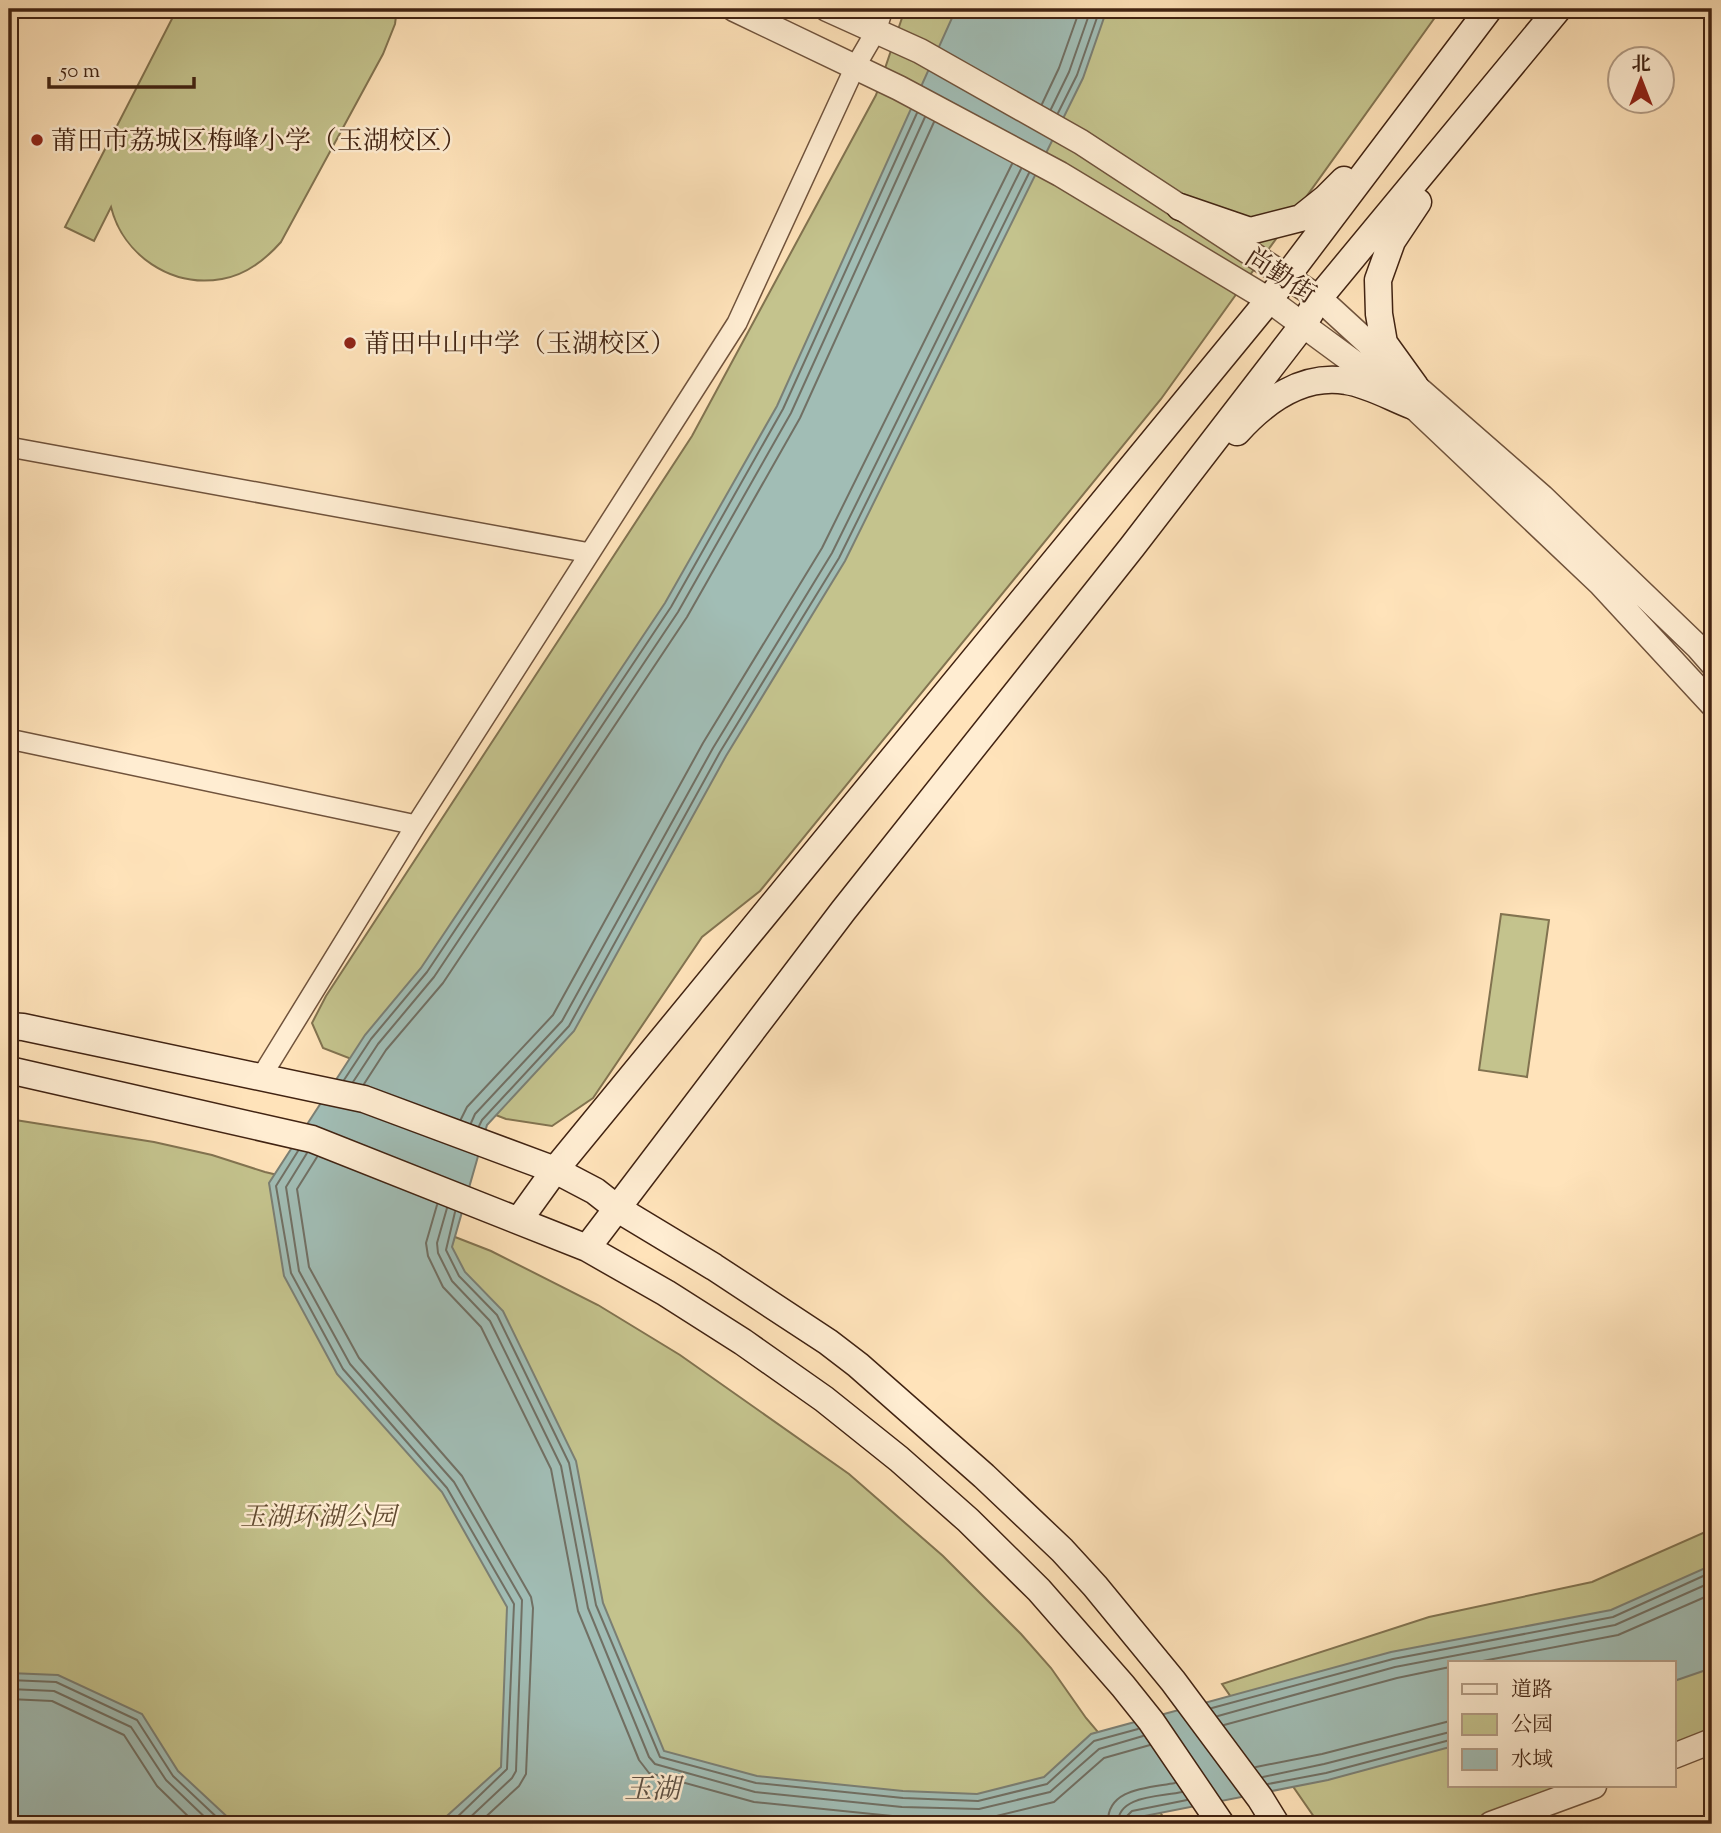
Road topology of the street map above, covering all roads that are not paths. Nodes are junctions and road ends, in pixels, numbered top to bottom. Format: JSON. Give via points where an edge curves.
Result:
{"nodes":[{"id":1,"x":734,"y":9,"type":"edge"},
{"id":2,"x":827,"y":9,"type":"edge"},
{"id":3,"x":1489,"y":9,"type":"edge"},
{"id":4,"x":1558,"y":9,"type":"edge"},
{"id":5,"x":880,"y":20,"type":"edge"},
{"id":6,"x":1462,"y":44,"type":"junction"},
{"id":7,"x":855,"y":67,"type":"junction"},
{"id":8,"x":1504,"y":73,"type":"junction"},
{"id":9,"x":1180,"y":207,"type":"junction"},
{"id":10,"x":1286,"y":278,"type":"junction"},
{"id":11,"x":1319,"y":298,"type":"junction"},
{"id":12,"x":1269,"y":300,"type":"junction"},
{"id":13,"x":1303,"y":325,"type":"junction"},
{"id":14,"x":1414,"y":396,"type":"junction"},
{"id":15,"x":9,"y":447,"type":"edge"},
{"id":16,"x":1132,"y":547,"type":"junction"},
{"id":17,"x":590,"y":553,"type":"junction"},
{"id":18,"x":1712,"y":663,"type":"edge"},
{"id":19,"x":1712,"y":704,"type":"edge"},
{"id":20,"x":9,"y":740,"type":"edge"},
{"id":21,"x":416,"y":825,"type":"junction"},
{"id":22,"x":9,"y":1026,"type":"edge"},
{"id":23,"x":9,"y":1070,"type":"edge"},
{"id":24,"x":261,"y":1077,"type":"junction"},
{"id":25,"x":555,"y":1170,"type":"junction"},
{"id":26,"x":618,"y":1209,"type":"junction"},
{"id":27,"x":519,"y":1220,"type":"junction"},
{"id":28,"x":587,"y":1248,"type":"junction"},
{"id":29,"x":1712,"y":1741,"type":"edge"},
{"id":30,"x":1676,"y":1755,"type":"edge"},
{"id":31,"x":1591,"y":1787,"type":"edge"},
{"id":32,"x":1221,"y":1824,"type":"edge"},
{"id":33,"x":1276,"y":1824,"type":"edge"},
{"id":34,"x":1491,"y":1824,"type":"edge"}],
"edges":[{"from":1,"to":7,"type":"street","name":"尚勤街"},
{"from":2,"to":5,"type":"street","name":"尚勤街"},
{"from":3,"to":6,"type":"main road"},
{"from":4,"to":8,"type":"main road"},
{"from":5,"to":7,"type":"street"},
{"from":5,"to":9,"type":"street","name":"尚勤街","via":[[920,51],[1081,142]]},
{"from":6,"to":9,"type":"main road","via":[[1363,160],[1301,218],[1251,231]]},
{"from":6,"to":10,"type":"main road"},
{"from":7,"to":12,"type":"street","name":"尚勤街","via":[[1060,174]]},
{"from":7,"to":17,"type":"street","via":[[737,323]]},
{"from":8,"to":11,"type":"main road"},
{"from":8,"to":14,"type":"main road","via":[[1392,241],[1378,280],[1384,342]]},
{"from":9,"to":10,"type":"street","name":"尚勤街"},
{"from":10,"to":11,"type":"street","name":"尚勤街"},
{"from":10,"to":12,"type":"main road"},
{"from":11,"to":13,"type":"main road"},
{"from":11,"to":14,"type":"street","name":"尚勤街"},
{"from":12,"to":13,"type":"street","name":"尚勤街"},
{"from":12,"to":25,"type":"main road"},
{"from":13,"to":14,"type":"street","name":"尚勤街"},
{"from":13,"to":16,"type":"main road"},
{"from":14,"to":16,"type":"main road","via":[[1321,379],[1289,389],[1252,416]]},
{"from":14,"to":18,"type":"street","name":"尚勤街","via":[[1542,497]]},
{"from":14,"to":19,"type":"street","name":"尚勤街","via":[[1601,584]]},
{"from":15,"to":17,"type":"street"},
{"from":16,"to":26,"type":"main road","via":[[843,911]]},
{"from":17,"to":21,"type":"street"},
{"from":20,"to":21,"type":"street"},
{"from":21,"to":24,"type":"street"},
{"from":22,"to":24,"type":"main road"},
{"from":23,"to":27,"type":"main road","via":[[312,1139]]},
{"from":24,"to":25,"type":"main road","via":[[364,1100]]},
{"from":25,"to":26,"type":"main road"},
{"from":25,"to":27,"type":"main road"},
{"from":26,"to":28,"type":"main road"},
{"from":26,"to":33,"type":"main road","via":[[828,1342],[994,1485],[1104,1595],[1188,1700]]},
{"from":27,"to":28,"type":"main road"},
{"from":28,"to":32,"type":"main road","via":[[783,1369],[861,1428],[968,1520],[1040,1590],[1123,1686]]},
{"from":29,"to":30,"type":"street"},
{"from":31,"to":34,"type":"street"}]}
